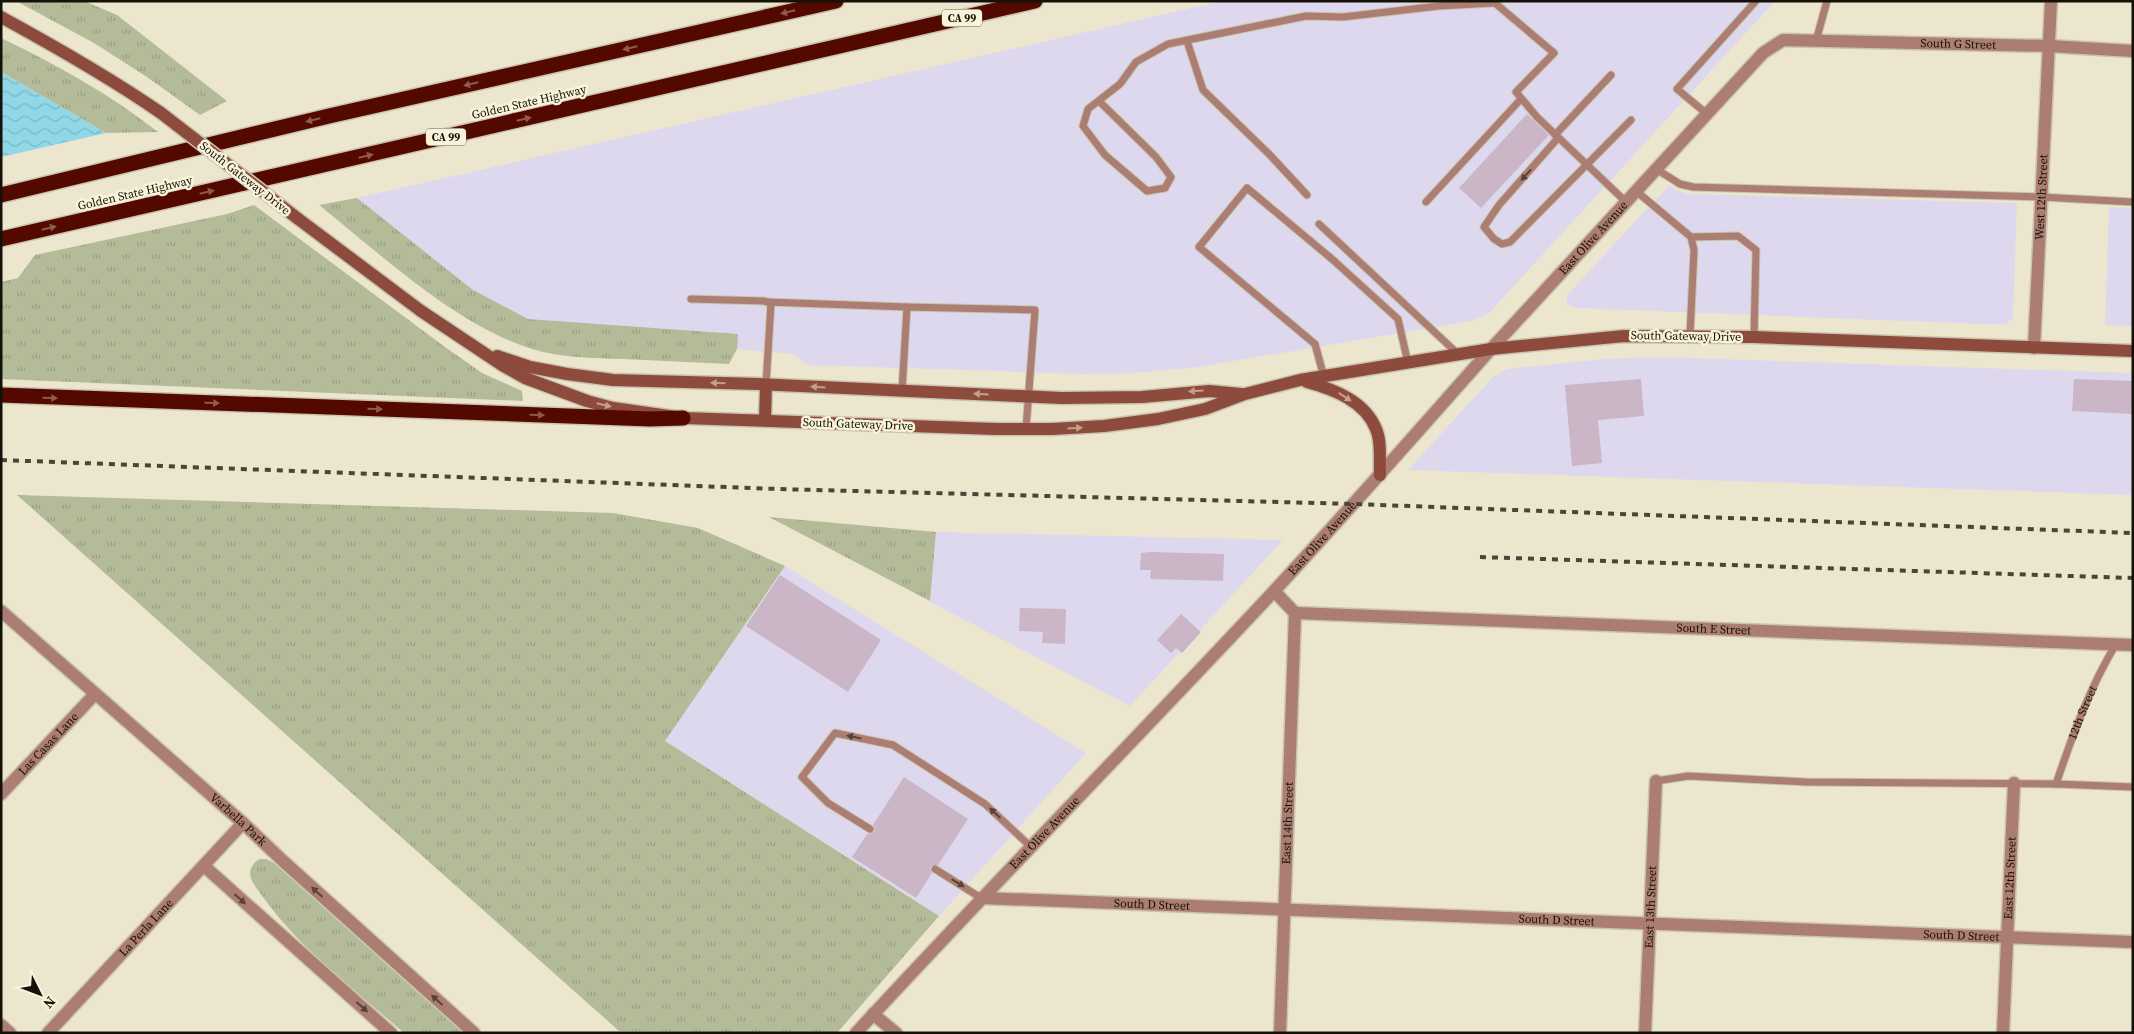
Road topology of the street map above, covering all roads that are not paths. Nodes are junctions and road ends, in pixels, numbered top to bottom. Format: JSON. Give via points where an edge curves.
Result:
{"nodes":[{"id":1,"x":836,"y":1,"type":"edge"},
{"id":2,"x":1035,"y":1,"type":"edge"},
{"id":3,"x":1827,"y":1,"type":"edge"},
{"id":4,"x":2051,"y":1,"type":"edge"},
{"id":5,"x":1755,"y":2,"type":"edge"},
{"id":6,"x":1,"y":17,"type":"edge"},
{"id":7,"x":1187,"y":40,"type":"junction"},
{"id":8,"x":1783,"y":40,"type":"joint"},
{"id":9,"x":1816,"y":41,"type":"junction"},
{"id":10,"x":2049,"y":46,"type":"junction"},
{"id":11,"x":2133,"y":51,"type":"edge"},
{"id":12,"x":1612,"y":75,"type":"dead end"},
{"id":13,"x":1521,"y":98,"type":"junction"},
{"id":14,"x":1099,"y":101,"type":"junction"},
{"id":15,"x":1707,"y":114,"type":"junction"},
{"id":16,"x":1631,"y":120,"type":"dead end"},
{"id":17,"x":1557,"y":137,"type":"junction"},
{"id":18,"x":1587,"y":166,"type":"junction"},
{"id":19,"x":1656,"y":169,"type":"junction"},
{"id":20,"x":1636,"y":191,"type":"junction"},
{"id":21,"x":1,"y":196,"type":"edge"},
{"id":22,"x":1307,"y":196,"type":"dead end"},
{"id":23,"x":2041,"y":197,"type":"junction"},
{"id":24,"x":1426,"y":202,"type":"dead end"},
{"id":25,"x":1626,"y":202,"type":"junction"},
{"id":26,"x":2133,"y":202,"type":"edge"},
{"id":27,"x":1319,"y":224,"type":"dead end"},
{"id":28,"x":1690,"y":237,"type":"junction"},
{"id":29,"x":1,"y":238,"type":"edge"},
{"id":30,"x":690,"y":299,"type":"dead end"},
{"id":31,"x":767,"y":302,"type":"junction"},
{"id":32,"x":906,"y":306,"type":"junction"},
{"id":33,"x":1690,"y":336,"type":"junction"},
{"id":34,"x":1754,"y":337,"type":"junction"},
{"id":35,"x":2034,"y":348,"type":"junction"},
{"id":36,"x":1491,"y":349,"type":"junction"},
{"id":37,"x":480,"y":351,"type":"junction"},
{"id":38,"x":2133,"y":352,"type":"edge"},
{"id":39,"x":1459,"y":354,"type":"junction"},
{"id":40,"x":1408,"y":363,"type":"junction"},
{"id":41,"x":1324,"y":377,"type":"junction"},
{"id":42,"x":1300,"y":380,"type":"junction"},
{"id":43,"x":766,"y":384,"type":"junction"},
{"id":44,"x":902,"y":391,"type":"junction"},
{"id":45,"x":1245,"y":394,"type":"junction"},
{"id":46,"x":1,"y":395,"type":"edge"},
{"id":47,"x":1029,"y":396,"type":"junction"},
{"id":48,"x":683,"y":418,"type":"junction"},
{"id":49,"x":765,"y":420,"type":"junction"},
{"id":50,"x":1026,"y":429,"type":"junction"},
{"id":51,"x":1380,"y":475,"type":"junction"},
{"id":52,"x":1274,"y":591,"type":"junction"},
{"id":53,"x":1,"y":611,"type":"edge"},
{"id":54,"x":1295,"y":613,"type":"junction"},
{"id":55,"x":2117,"y":644,"type":"junction"},
{"id":56,"x":2133,"y":645,"type":"edge"},
{"id":57,"x":95,"y":694,"type":"junction"},
{"id":58,"x":1656,"y":781,"type":"joint"},
{"id":59,"x":2014,"y":783,"type":"junction"},
{"id":60,"x":2056,"y":784,"type":"junction"},
{"id":61,"x":2133,"y":787,"type":"edge"},
{"id":62,"x":1,"y":794,"type":"edge"},
{"id":63,"x":243,"y":823,"type":"junction"},
{"id":64,"x":870,"y":829,"type":"dead end"},
{"id":65,"x":1030,"y":846,"type":"junction"},
{"id":66,"x":204,"y":866,"type":"junction"},
{"id":67,"x":935,"y":869,"type":"dead end"},
{"id":68,"x":981,"y":898,"type":"junction"},
{"id":69,"x":1285,"y":910,"type":"junction"},
{"id":70,"x":1650,"y":924,"type":"junction"},
{"id":71,"x":2006,"y":937,"type":"junction"},
{"id":72,"x":2133,"y":942,"type":"edge"},
{"id":73,"x":874,"y":1014,"type":"junction"},
{"id":74,"x":1,"y":1026,"type":"edge"},
{"id":75,"x":10,"y":1033,"type":"edge"},
{"id":76,"x":48,"y":1033,"type":"edge"},
{"id":77,"x":391,"y":1033,"type":"edge"},
{"id":78,"x":474,"y":1033,"type":"edge"},
{"id":79,"x":856,"y":1033,"type":"edge"},
{"id":80,"x":896,"y":1033,"type":"edge"},
{"id":81,"x":1280,"y":1033,"type":"edge"},
{"id":82,"x":1645,"y":1033,"type":"edge"},
{"id":83,"x":2003,"y":1033,"type":"edge"}],
"edges":[{"from":1,"to":21,"type":"highway","one_way":true,"via":[[329,116]]},
{"from":29,"to":2,"type":"highway","name":"Golden State Highway","number":"CA 99","one_way":true},
{"from":3,"to":9,"type":"lane"},
{"from":4,"to":10,"type":"street"},
{"from":5,"to":15,"type":"lane","via":[[1677,88]]},
{"from":6,"to":37,"type":"main road","name":"South Gateway Drive","bridge":true,"via":[[63,50],[161,113],[421,311]]},
{"from":7,"to":13,"type":"lane","via":[[1306,16],[1343,17],[1495,3],[1554,53],[1516,92]]},
{"from":7,"to":14,"type":"lane","via":[[1168,44],[1136,62],[1120,84]]},
{"from":7,"to":22,"type":"lane","via":[[1203,90]]},
{"from":8,"to":9,"type":"street","name":"South G Street"},
{"from":8,"to":15,"type":"street","name":"East Olive Avenue","via":[[1763,53]]},
{"from":9,"to":10,"type":"street","name":"South G Street"},
{"from":10,"to":11,"type":"street","name":"South G Street"},
{"from":10,"to":23,"type":"street","name":"West 12th Street"},
{"from":12,"to":17,"type":"lane"},
{"from":13,"to":17,"type":"lane"},
{"from":13,"to":24,"type":"lane"},
{"from":14,"to":14,"type":"lane","via":[[1088,110],[1083,126],[1105,155],[1146,191],[1165,188],[1171,176]]},
{"from":15,"to":19,"type":"street","name":"East Olive Avenue"},
{"from":16,"to":18,"type":"lane"},
{"from":17,"to":18,"type":"lane"},
{"from":17,"to":18,"type":"lane","one_way":true,"via":[[1484,227],[1494,239],[1502,244],[1510,242]]},
{"from":18,"to":25,"type":"lane"},
{"from":19,"to":20,"type":"street","name":"East Olive Avenue"},
{"from":19,"to":23,"type":"lane","via":[[1680,184],[1693,187]]},
{"from":20,"to":25,"type":"street","name":"East Olive Avenue"},
{"from":20,"to":28,"type":"lane"},
{"from":23,"to":26,"type":"lane"},
{"from":23,"to":35,"type":"street","name":"West 12th Street"},
{"from":25,"to":36,"type":"street","name":"East Olive Avenue"},
{"from":27,"to":39,"type":"lane"},
{"from":28,"to":33,"type":"lane","via":[[1694,250]]},
{"from":28,"to":34,"type":"lane","via":[[1738,236],[1756,250]]},
{"from":30,"to":31,"type":"lane"},
{"from":31,"to":32,"type":"lane"},
{"from":31,"to":43,"type":"lane","via":[[771,304]]},
{"from":32,"to":44,"type":"lane"},
{"from":32,"to":47,"type":"lane","via":[[1035,310]]},
{"from":33,"to":34,"type":"main road","name":"South Gateway Drive"},
{"from":33,"to":36,"type":"main road","name":"South Gateway Drive","via":[[1624,336]]},
{"from":34,"to":35,"type":"main road","name":"South Gateway Drive"},
{"from":35,"to":38,"type":"main road","name":"South Gateway Drive"},
{"from":36,"to":39,"type":"main road","name":"South Gateway Drive"},
{"from":36,"to":51,"type":"street","name":"East Olive Avenue"},
{"from":43,"to":37,"type":"main road","name":"South Gateway Drive","one_way":true,"via":[[588,378],[530,367]]},
{"from":37,"to":48,"type":"main road","name":"South Gateway Drive","one_way":true,"via":[[525,378],[587,401]]},
{"from":39,"to":40,"type":"main road","name":"South Gateway Drive"},
{"from":40,"to":41,"type":"main road","name":"South Gateway Drive"},
{"from":40,"to":41,"type":"lane","via":[[1398,319],[1247,188],[1198,247],[1315,344]]},
{"from":41,"to":42,"type":"main road","name":"South Gateway Drive"},
{"from":42,"to":45,"type":"main road","name":"South Gateway Drive"},
{"from":42,"to":51,"type":"main road","one_way":true,"via":[[1339,392],[1370,418],[1380,441]]},
{"from":44,"to":43,"type":"main road","name":"South Gateway Drive","one_way":true},
{"from":43,"to":49,"type":"main road"},
{"from":47,"to":44,"type":"main road","name":"South Gateway Drive","one_way":true},
{"from":45,"to":47,"type":"main road","name":"South Gateway Drive","one_way":true,"via":[[1208,391],[1142,397]]},
{"from":50,"to":45,"type":"main road","name":"South Gateway Drive","one_way":true,"via":[[1104,426],[1158,419],[1205,409]]},
{"from":46,"to":48,"type":"highway","one_way":true},
{"from":47,"to":50,"type":"lane"},
{"from":48,"to":49,"type":"main road","name":"South Gateway Drive"},
{"from":49,"to":50,"type":"main road","name":"South Gateway Drive"},
{"from":51,"to":52,"type":"street","name":"East Olive Avenue"},
{"from":52,"to":54,"type":"street"},
{"from":52,"to":65,"type":"street","name":"East Olive Avenue"},
{"from":53,"to":57,"type":"street","name":"Varbella Park"},
{"from":54,"to":55,"type":"street","name":"South E Street"},
{"from":54,"to":69,"type":"street","name":"East 14th Street"},
{"from":55,"to":56,"type":"street","name":"South E Street"},
{"from":55,"to":60,"type":"lane","name":"12th Street","via":[[2079,716]]},
{"from":57,"to":62,"type":"street","name":"Las Casas Lane"},
{"from":57,"to":63,"type":"street","name":"Varbella Park"},
{"from":58,"to":59,"type":"lane","via":[[1688,776],[1815,782]]},
{"from":58,"to":70,"type":"street","name":"East 13th Street"},
{"from":59,"to":60,"type":"lane"},
{"from":59,"to":71,"type":"street","name":"East 12th Street"},
{"from":60,"to":61,"type":"lane"},
{"from":63,"to":66,"type":"street","name":"La Perla Lane"},
{"from":78,"to":63,"type":"street","name":"Varbella Park","one_way":true},
{"from":65,"to":64,"type":"lane","one_way":true,"via":[[985,804],[893,745],[835,733],[802,777],[828,803]]},
{"from":65,"to":68,"type":"street","name":"East Olive Avenue"},
{"from":66,"to":76,"type":"street","name":"La Perla Lane"},
{"from":66,"to":77,"type":"street","one_way":true},
{"from":67,"to":68,"type":"lane","one_way":true},
{"from":68,"to":69,"type":"street","name":"South D Street"},
{"from":68,"to":73,"type":"street","name":"East Olive Avenue"},
{"from":69,"to":70,"type":"street","name":"South D Street"},
{"from":69,"to":81,"type":"street","name":"East 14th Street"},
{"from":70,"to":71,"type":"street","name":"South D Street"},
{"from":70,"to":82,"type":"street","name":"East 13th Street"},
{"from":71,"to":72,"type":"street","name":"South D Street"},
{"from":71,"to":83,"type":"street","name":"East 12th Street"},
{"from":73,"to":79,"type":"street","name":"East Olive Avenue"},
{"from":73,"to":80,"type":"street"},
{"from":74,"to":75,"type":"street"}]}
